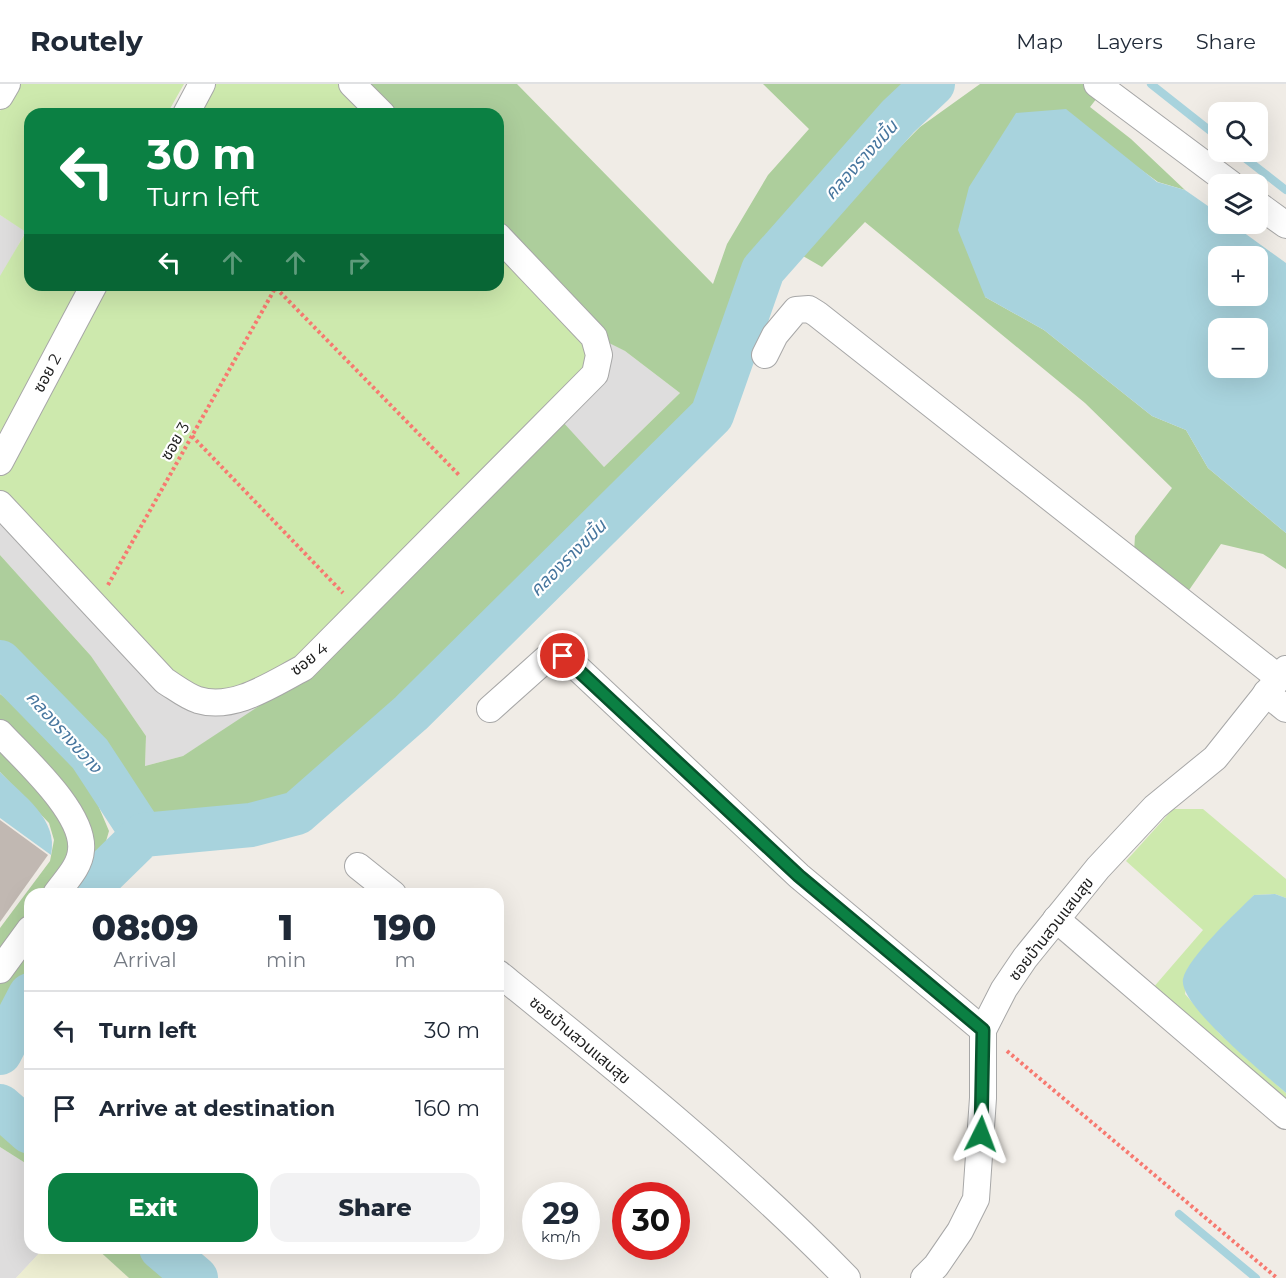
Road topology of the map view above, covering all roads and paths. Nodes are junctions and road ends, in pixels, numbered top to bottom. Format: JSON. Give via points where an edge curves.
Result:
{"nodes":[{"id":1,"x":7,"y":84,"type":"edge"},
{"id":2,"x":202,"y":84,"type":"edge"},
{"id":3,"x":352,"y":84,"type":"edge"},
{"id":4,"x":1104,"y":91,"type":"edge"},
{"id":5,"x":0,"y":96,"type":"edge"},
{"id":6,"x":189,"y":108,"type":"edge"},
{"id":7,"x":376,"y":108,"type":"edge"},
{"id":8,"x":1217,"y":174,"type":"edge"},
{"id":9,"x":1268,"y":212,"type":"edge"},
{"id":10,"x":1286,"y":225,"type":"edge"},
{"id":11,"x":504,"y":242,"type":"edge"},
{"id":12,"x":91,"y":291,"type":"edge"},
{"id":13,"x":274,"y":291,"type":"edge"},
{"id":14,"x":282,"y":291,"type":"edge"},
{"id":15,"x":765,"y":355,"type":"dead end"},
{"id":16,"x":192,"y":436,"type":"junction"},
{"id":17,"x":0,"y":462,"type":"edge"},
{"id":18,"x":477,"y":494,"type":"junction"},
{"id":19,"x":0,"y":504,"type":"edge"},
{"id":20,"x":94,"y":608,"type":"junction"},
{"id":21,"x":361,"y":612,"type":"junction"},
{"id":22,"x":1279,"y":687,"type":"edge"},
{"id":23,"x":490,"y":709,"type":"dead end"},
{"id":24,"x":0,"y":733,"type":"edge"},
{"id":25,"x":358,"y":866,"type":"dead end"},
{"id":26,"x":60,"y":888,"type":"edge"},
{"id":27,"x":386,"y":888,"type":"edge"},
{"id":28,"x":1056,"y":920,"type":"junction"},
{"id":29,"x":24,"y":937,"type":"edge"},
{"id":30,"x":0,"y":969,"type":"edge"},
{"id":31,"x":504,"y":978,"type":"edge"},
{"id":32,"x":983,"y":1030,"type":"junction"},
{"id":33,"x":1286,"y":1116,"type":"edge"},
{"id":34,"x":847,"y":1278,"type":"edge"},
{"id":35,"x":924,"y":1278,"type":"edge"},
{"id":36,"x":1277,"y":1278,"type":"edge"}],
"edges":[{"from":1,"to":5,"type":"street"},
{"from":2,"to":6,"type":"street"},
{"from":3,"to":7,"type":"street"},
{"from":4,"to":8,"type":"street"},
{"from":9,"to":10,"type":"street"},
{"from":11,"to":18,"type":"street","name":"ซอย 4","via":[[594,337],[599,355],[595,374]]},
{"from":12,"to":17,"type":"street","name":"ซอย 2"},
{"from":13,"to":16,"type":"path","name":"ซอย 3"},
{"from":14,"to":18,"type":"path"},
{"from":15,"to":22,"type":"street","via":[[775,335],[796,310],[809,309],[818,314]]},
{"from":16,"to":20,"type":"path","name":"ซอย 3"},
{"from":16,"to":21,"type":"path"},
{"from":18,"to":21,"type":"street","name":"ซอย 4"},
{"from":19,"to":20,"type":"street","name":"ซอย 4"},
{"from":20,"to":21,"type":"street","name":"ซอย 4","via":[[165,681],[196,700],[222,704],[303,668]]},
{"from":22,"to":28,"type":"street","name":"ซอยบ้านสวนแสนสุข","via":[[1215,758],[1155,807]]},
{"from":23,"to":32,"type":"street","via":[[547,658],[555,655],[570,661],[799,876]]},
{"from":24,"to":26,"type":"street","via":[[77,823],[82,849],[77,865]]},
{"from":25,"to":27,"type":"street"},
{"from":28,"to":32,"type":"street","name":"ซอยบ้านสวนแสนสุข","via":[[1004,989]]},
{"from":28,"to":33,"type":"street"},
{"from":29,"to":30,"type":"street"},
{"from":31,"to":34,"type":"street","name":"ซอยบ้านสวนแสนสุข","via":[[726,1161]]},
{"from":32,"to":35,"type":"street","name":"ซอยบ้านสวนแสนสุข","via":[[976,1199],[960,1232]]},
{"from":32,"to":36,"type":"path"}]}
